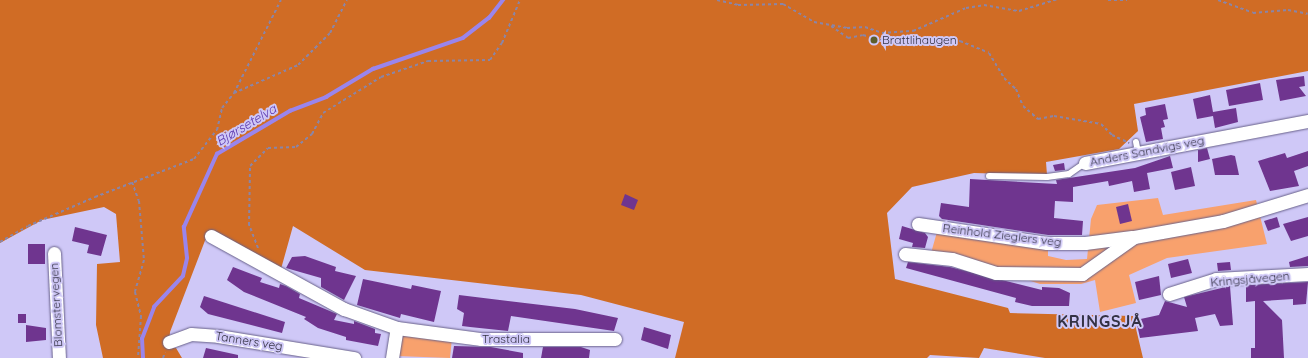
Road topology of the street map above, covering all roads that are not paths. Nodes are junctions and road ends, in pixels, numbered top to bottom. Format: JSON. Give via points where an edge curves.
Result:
{"nodes":[{"id":1,"x":1308,"y":121,"type":"edge"},
{"id":2,"x":1085,"y":163,"type":"joint"},
{"id":3,"x":989,"y":176,"type":"dead end"},
{"id":4,"x":1308,"y":195,"type":"edge"},
{"id":5,"x":918,"y":224,"type":"dead end"},
{"id":6,"x":211,"y":236,"type":"dead end"},
{"id":7,"x":1134,"y":237,"type":"junction"},
{"id":8,"x":54,"y":253,"type":"dead end"},
{"id":9,"x":905,"y":254,"type":"dead end"},
{"id":10,"x":1308,"y":274,"type":"edge"},
{"id":11,"x":1169,"y":294,"type":"dead end"},
{"id":12,"x":397,"y":328,"type":"junction"},
{"id":13,"x":615,"y":339,"type":"dead end"},
{"id":14,"x":169,"y":342,"type":"dead end"},
{"id":15,"x":59,"y":358,"type":"edge"},
{"id":16,"x":354,"y":358,"type":"edge"},
{"id":17,"x":392,"y":358,"type":"edge"}],
"edges":[{"from":1,"to":2,"type":"street","name":"Anders Sandvigs veg","via":[[1137,147]]},
{"from":2,"to":3,"type":"lane","name":"Anders Sandvigs veg","via":[[1069,174],[1047,177]]},
{"from":4,"to":7,"type":"street","name":"Reinhold Zieglers veg","via":[[1223,221]]},
{"from":5,"to":7,"type":"street","name":"Reinhold Zieglers veg","via":[[1047,243]]},
{"from":6,"to":12,"type":"street","name":"Trastalia","via":[[344,309]]},
{"from":7,"to":9,"type":"street","name":"Reinhold Zieglers veg","via":[[1082,274],[996,273],[952,258]]},
{"from":8,"to":15,"type":"street","name":"Blomstervegen"},
{"from":10,"to":11,"type":"street","name":"Kringsjåvegen","via":[[1216,279]]},
{"from":12,"to":13,"type":"street","name":"Trastalia","via":[[481,339]]},
{"from":12,"to":17,"type":"street"},
{"from":14,"to":16,"type":"street","name":"Tanners veg","via":[[191,334],[218,336]]}]}
